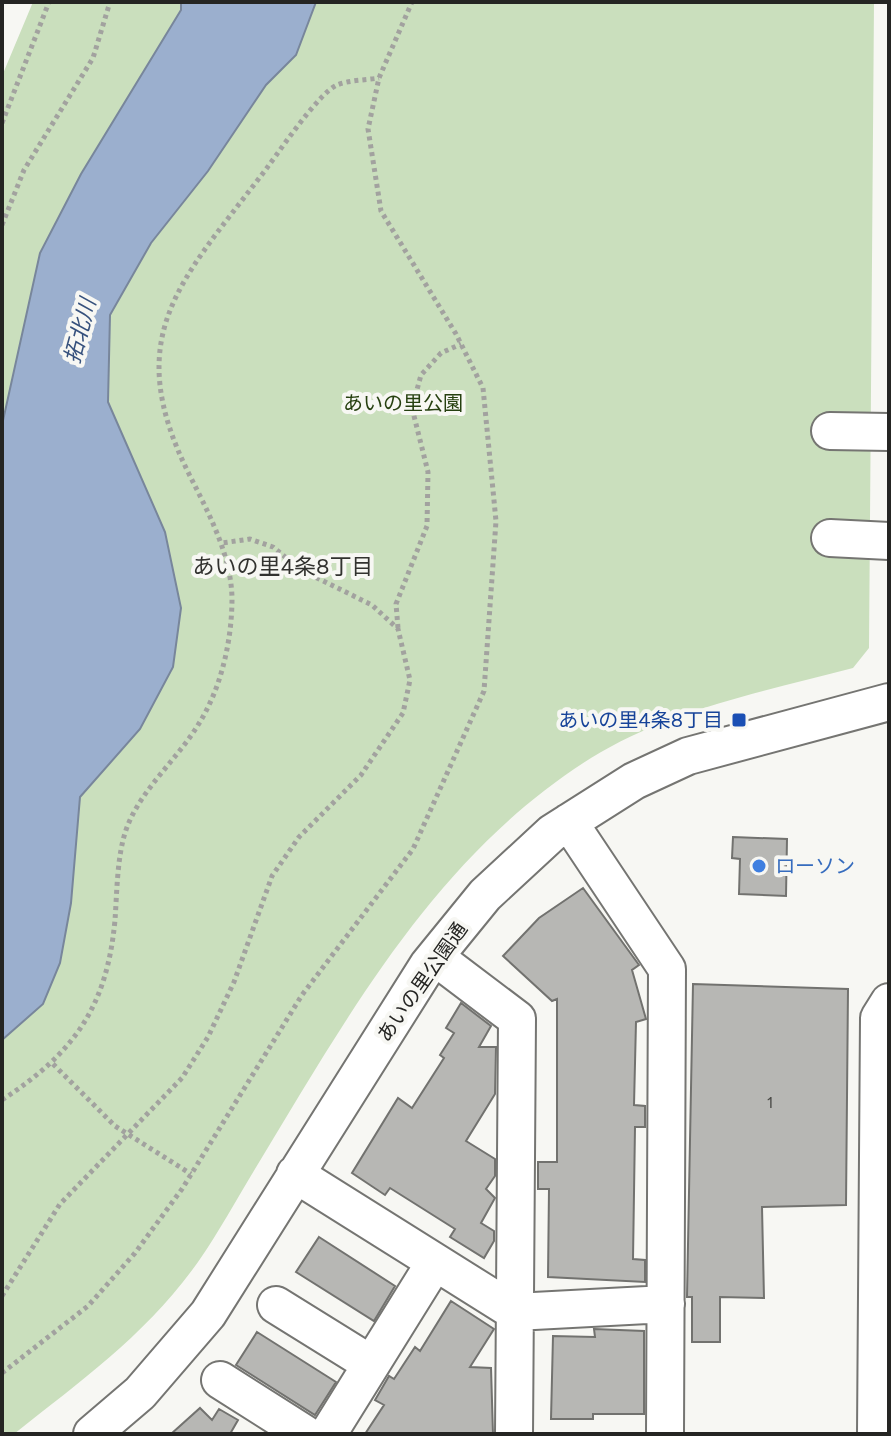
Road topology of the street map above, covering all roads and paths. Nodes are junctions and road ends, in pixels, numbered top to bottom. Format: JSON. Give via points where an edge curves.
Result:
{"nodes":[{"id":1,"x":49,"y":2,"type":"edge"},
{"id":2,"x":110,"y":2,"type":"edge"},
{"id":3,"x":412,"y":2,"type":"edge"},
{"id":4,"x":379,"y":78,"type":"junction"},
{"id":5,"x":2,"y":123,"type":"edge"},
{"id":6,"x":2,"y":225,"type":"edge"},
{"id":7,"x":461,"y":344,"type":"junction"},
{"id":8,"x":830,"y":431,"type":"dead end"},
{"id":9,"x":889,"y":432,"type":"edge"},
{"id":10,"x":830,"y":538,"type":"dead end"},
{"id":11,"x":889,"y":541,"type":"edge"},
{"id":12,"x":222,"y":543,"type":"junction"},
{"id":13,"x":398,"y":629,"type":"junction"},
{"id":14,"x":889,"y":702,"type":"edge"},
{"id":15,"x":569,"y":822,"type":"junction"},
{"id":16,"x":435,"y":957,"type":"junction"},
{"id":17,"x":889,"y":1002,"type":"edge"},
{"id":18,"x":53,"y":1064,"type":"junction"},
{"id":19,"x":2,"y":1100,"type":"edge"},
{"id":20,"x":129,"y":1137,"type":"junction"},
{"id":21,"x":191,"y":1174,"type":"junction"},
{"id":22,"x":295,"y":1174,"type":"junction"},
{"id":23,"x":435,"y":1262,"type":"junction"},
{"id":24,"x":2,"y":1296,"type":"edge"},
{"id":25,"x":666,"y":1304,"type":"junction"},
{"id":26,"x":276,"y":1305,"type":"dead end"},
{"id":27,"x":515,"y":1312,"type":"junction"},
{"id":28,"x":371,"y":1364,"type":"junction"},
{"id":29,"x":2,"y":1373,"type":"edge"},
{"id":30,"x":220,"y":1380,"type":"dead end"},
{"id":31,"x":92,"y":1434,"type":"edge"},
{"id":32,"x":305,"y":1434,"type":"edge"},
{"id":33,"x":328,"y":1434,"type":"edge"},
{"id":34,"x":514,"y":1434,"type":"edge"},
{"id":35,"x":665,"y":1434,"type":"edge"},
{"id":36,"x":876,"y":1434,"type":"edge"}],
"edges":[{"from":1,"to":5,"type":"path"},
{"from":2,"to":6,"type":"path","via":[[93,58],[24,170]]},
{"from":3,"to":4,"type":"path"},
{"from":4,"to":7,"type":"path","via":[[368,129],[381,211]]},
{"from":4,"to":12,"type":"path","via":[[337,85],[309,113],[186,275],[168,316],[159,352],[159,396],[168,432]]},
{"from":7,"to":13,"type":"path","via":[[441,353],[421,375],[412,408],[428,472],[427,526],[396,604]]},
{"from":7,"to":21,"type":"path","via":[[483,388],[496,521],[484,691],[413,849],[302,995]]},
{"from":8,"to":9,"type":"street"},
{"from":10,"to":11,"type":"street"},
{"from":12,"to":13,"type":"path","via":[[250,539],[273,547],[301,570],[372,605]]},
{"from":12,"to":18,"type":"path","via":[[232,597],[228,645],[215,692],[198,726],[148,791],[126,830],[112,958],[77,1035]]},
{"from":13,"to":20,"type":"path","via":[[410,680],[403,713],[361,775],[299,837],[272,876],[208,1037],[182,1078]]},
{"from":14,"to":15,"type":"street","name":"あいの里公園通","via":[[688,756],[634,781]]},
{"from":15,"to":16,"type":"street","name":"あいの里公園通","via":[[485,895]]},
{"from":15,"to":25,"type":"street","via":[[667,969]]},
{"from":16,"to":22,"type":"street","name":"あいの里公園通"},
{"from":16,"to":27,"type":"street","via":[[517,1019]]},
{"from":17,"to":36,"type":"street","via":[[879,1018]]},
{"from":18,"to":19,"type":"path"},
{"from":18,"to":20,"type":"path"},
{"from":20,"to":21,"type":"path"},
{"from":20,"to":24,"type":"path","via":[[60,1204]]},
{"from":21,"to":29,"type":"path","via":[[135,1253],[88,1306]]},
{"from":22,"to":23,"type":"street"},
{"from":22,"to":31,"type":"street","name":"あいの里公園通","via":[[208,1314],[140,1393]]},
{"from":23,"to":27,"type":"street"},
{"from":23,"to":28,"type":"street"},
{"from":25,"to":27,"type":"street"},
{"from":25,"to":35,"type":"street"},
{"from":26,"to":28,"type":"street"},
{"from":27,"to":34,"type":"street"},
{"from":28,"to":33,"type":"street"},
{"from":30,"to":32,"type":"street"}]}
